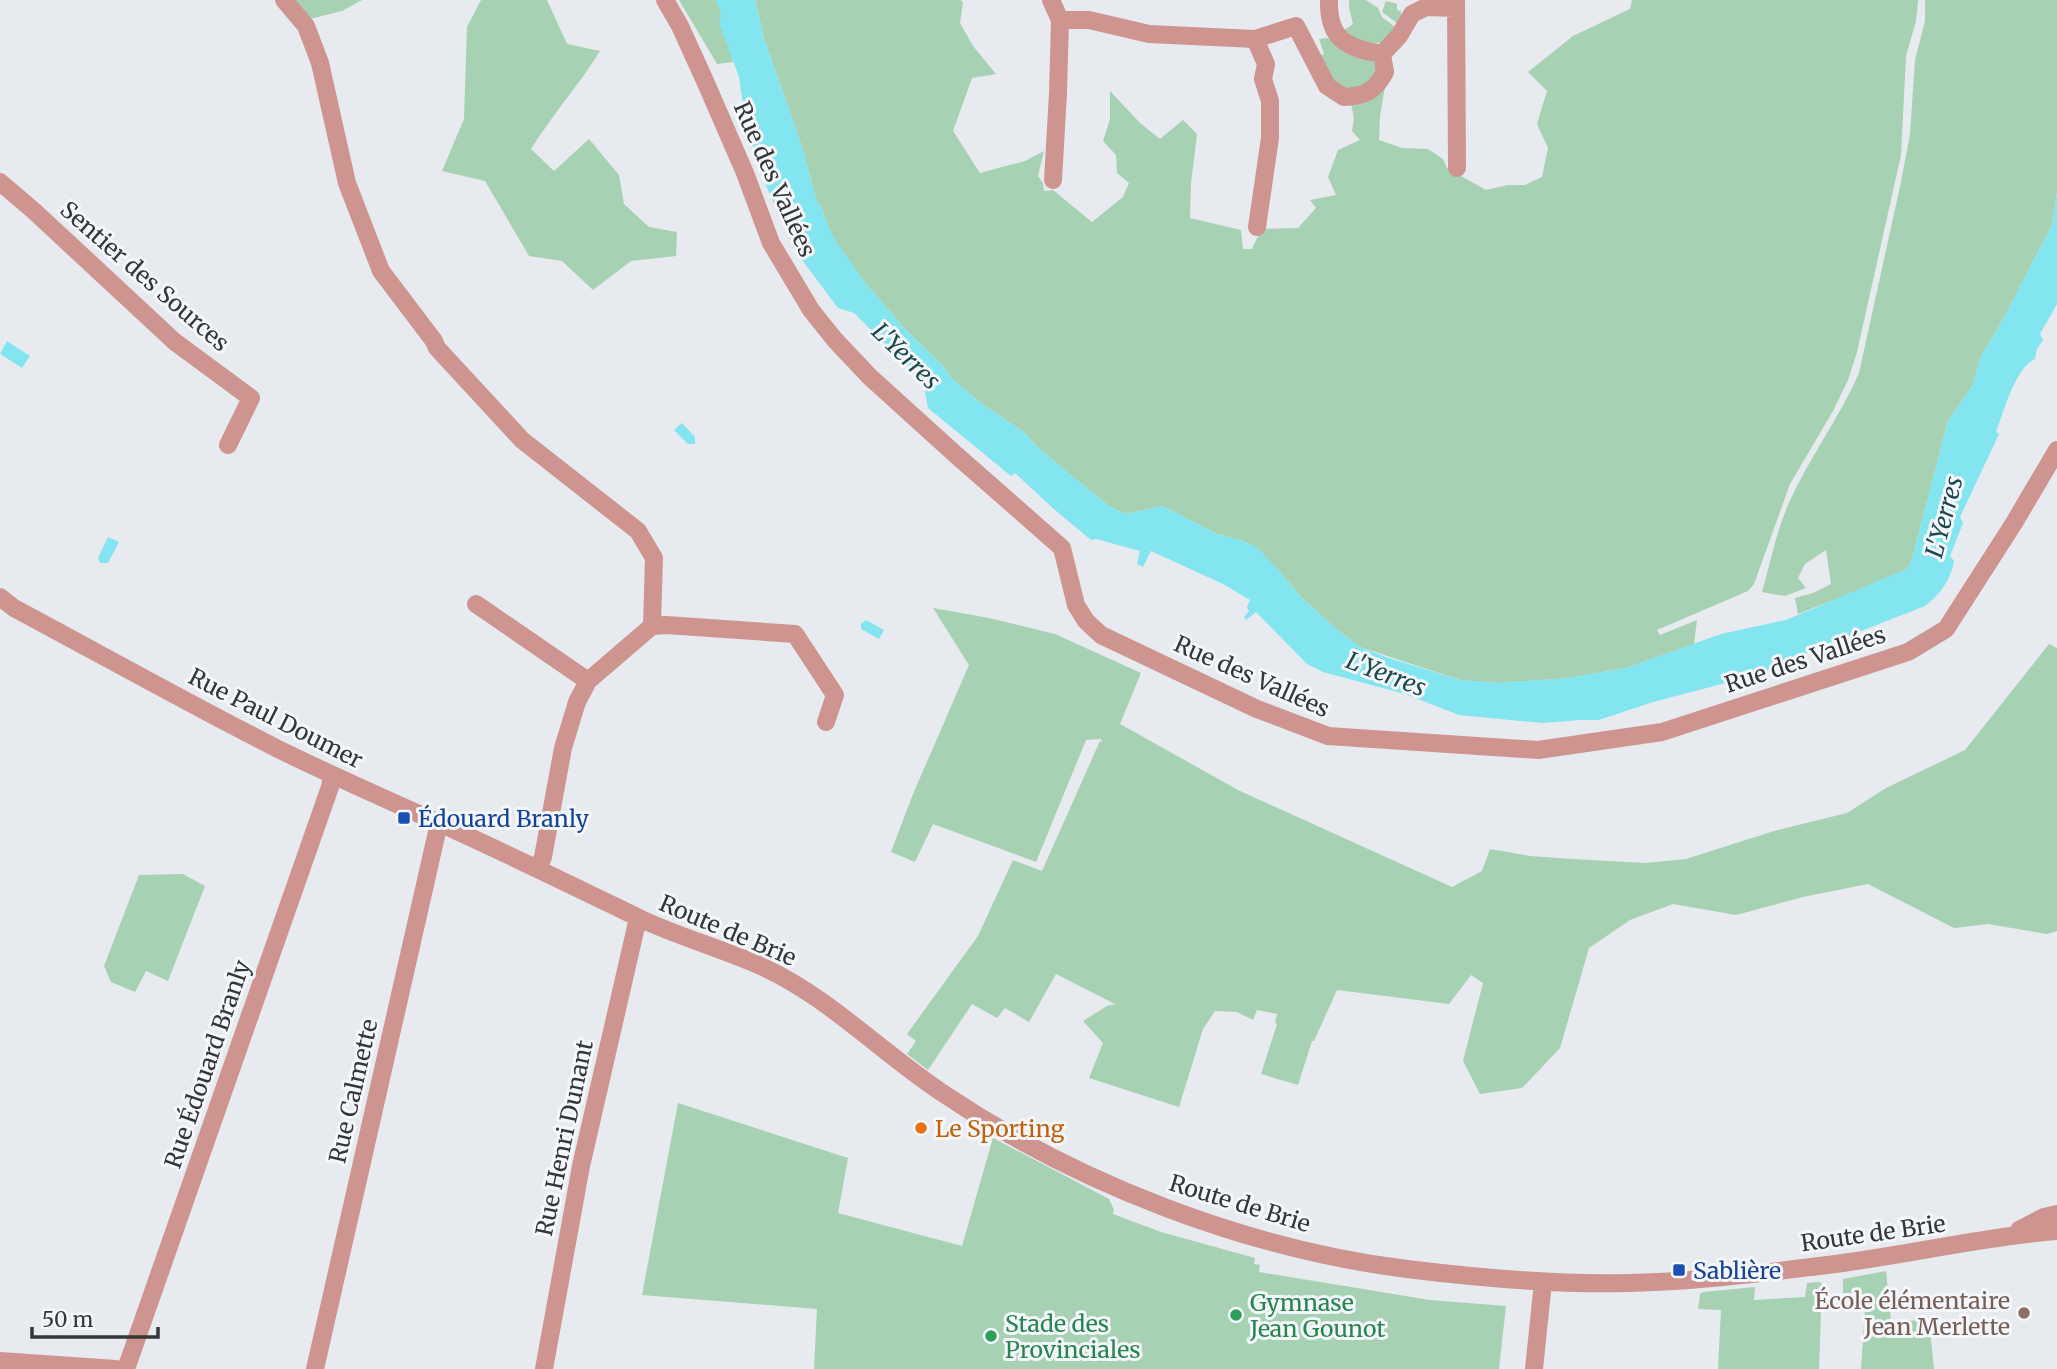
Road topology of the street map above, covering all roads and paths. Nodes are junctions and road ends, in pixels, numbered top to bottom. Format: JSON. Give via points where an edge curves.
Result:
{"nodes":[{"id":1,"x":284,"y":0,"type":"edge"},
{"id":2,"x":666,"y":0,"type":"edge"},
{"id":3,"x":1051,"y":0,"type":"edge"},
{"id":4,"x":1329,"y":0,"type":"edge"},
{"id":5,"x":1455,"y":4,"type":"edge"},
{"id":6,"x":1060,"y":20,"type":"junction"},
{"id":7,"x":1255,"y":39,"type":"junction"},
{"id":8,"x":1382,"y":54,"type":"junction"},
{"id":9,"x":1457,"y":168,"type":"dead end"},
{"id":10,"x":1053,"y":180,"type":"dead end"},
{"id":11,"x":0,"y":182,"type":"edge"},
{"id":12,"x":1257,"y":227,"type":"dead end"},
{"id":13,"x":228,"y":445,"type":"dead end"},
{"id":14,"x":2057,"y":450,"type":"edge"},
{"id":15,"x":0,"y":598,"type":"edge"},
{"id":16,"x":476,"y":604,"type":"dead end"},
{"id":17,"x":652,"y":626,"type":"junction"},
{"id":18,"x":588,"y":681,"type":"junction"},
{"id":19,"x":826,"y":722,"type":"dead end"},
{"id":20,"x":332,"y":776,"type":"junction"},
{"id":21,"x":439,"y":823,"type":"junction"},
{"id":22,"x":538,"y":869,"type":"junction"},
{"id":23,"x":638,"y":918,"type":"junction"},
{"id":24,"x":2057,"y":1214,"type":"edge"},
{"id":25,"x":2057,"y":1231,"type":"edge"},
{"id":26,"x":2010,"y":1235,"type":"junction"},
{"id":27,"x":1543,"y":1282,"type":"junction"},
{"id":28,"x":0,"y":1361,"type":"edge"},
{"id":29,"x":116,"y":1369,"type":"edge"},
{"id":30,"x":126,"y":1369,"type":"edge"},
{"id":31,"x":314,"y":1369,"type":"edge"},
{"id":32,"x":544,"y":1369,"type":"edge"},
{"id":33,"x":1534,"y":1369,"type":"edge"}],
"edges":[{"from":1,"to":17,"type":"street","via":[[306,26],[320,63],[347,183],[381,271],[437,348],[522,440],[638,531],[654,558]]},
{"from":2,"to":14,"type":"street","name":"Rue des Vallées","via":[[745,173],[771,243],[811,310],[870,377],[1062,548],[1073,597],[1086,621],[1113,641],[1257,709],[1328,736],[1538,750],[1662,732],[1908,652],[1946,629]]},
{"from":3,"to":6,"type":"street"},
{"from":4,"to":8,"type":"street","via":[[1334,31],[1346,45]]},
{"from":5,"to":8,"type":"street","via":[[1426,7],[1412,15]]},
{"from":5,"to":9,"type":"street"},
{"from":6,"to":7,"type":"street","via":[[1089,20],[1149,34]]},
{"from":6,"to":10,"type":"street"},
{"from":7,"to":8,"type":"street","via":[[1296,26],[1327,86],[1344,97],[1368,94],[1377,87],[1385,72]]},
{"from":7,"to":12,"type":"street","via":[[1266,64],[1264,79],[1270,101],[1270,138]]},
{"from":11,"to":13,"type":"street","name":"Sentier des Sources","via":[[176,342],[251,398]]},
{"from":15,"to":20,"type":"street","name":"Rue Paul Doumer"},
{"from":16,"to":18,"type":"street"},
{"from":17,"to":18,"type":"street"},
{"from":17,"to":19,"type":"street","via":[[795,634],[835,695]]},
{"from":18,"to":22,"type":"street","via":[[563,748]]},
{"from":20,"to":21,"type":"street","name":"Rue Paul Doumer"},
{"from":20,"to":30,"type":"street","name":"Rue Édouard Branly"},
{"from":21,"to":22,"type":"street","name":"Rue Paul Doumer"},
{"from":21,"to":31,"type":"street","name":"Rue Calmette"},
{"from":22,"to":23,"type":"street","name":"Route de Brie"},
{"from":23,"to":27,"type":"street","name":"Route de Brie","via":[[771,971],[969,1110],[1100,1181],[1185,1216],[1274,1242],[1403,1269]]},
{"from":23,"to":32,"type":"street","name":"Rue Henri Dunant","via":[[581,1166]]},
{"from":24,"to":26,"type":"street","name":"Route de Brie"},
{"from":25,"to":26,"type":"street","name":"Route de Brie"},
{"from":26,"to":27,"type":"street","name":"Route de Brie","via":[[1833,1265],[1683,1280]]},
{"from":27,"to":33,"type":"street"},
{"from":28,"to":29,"type":"street"}]}
